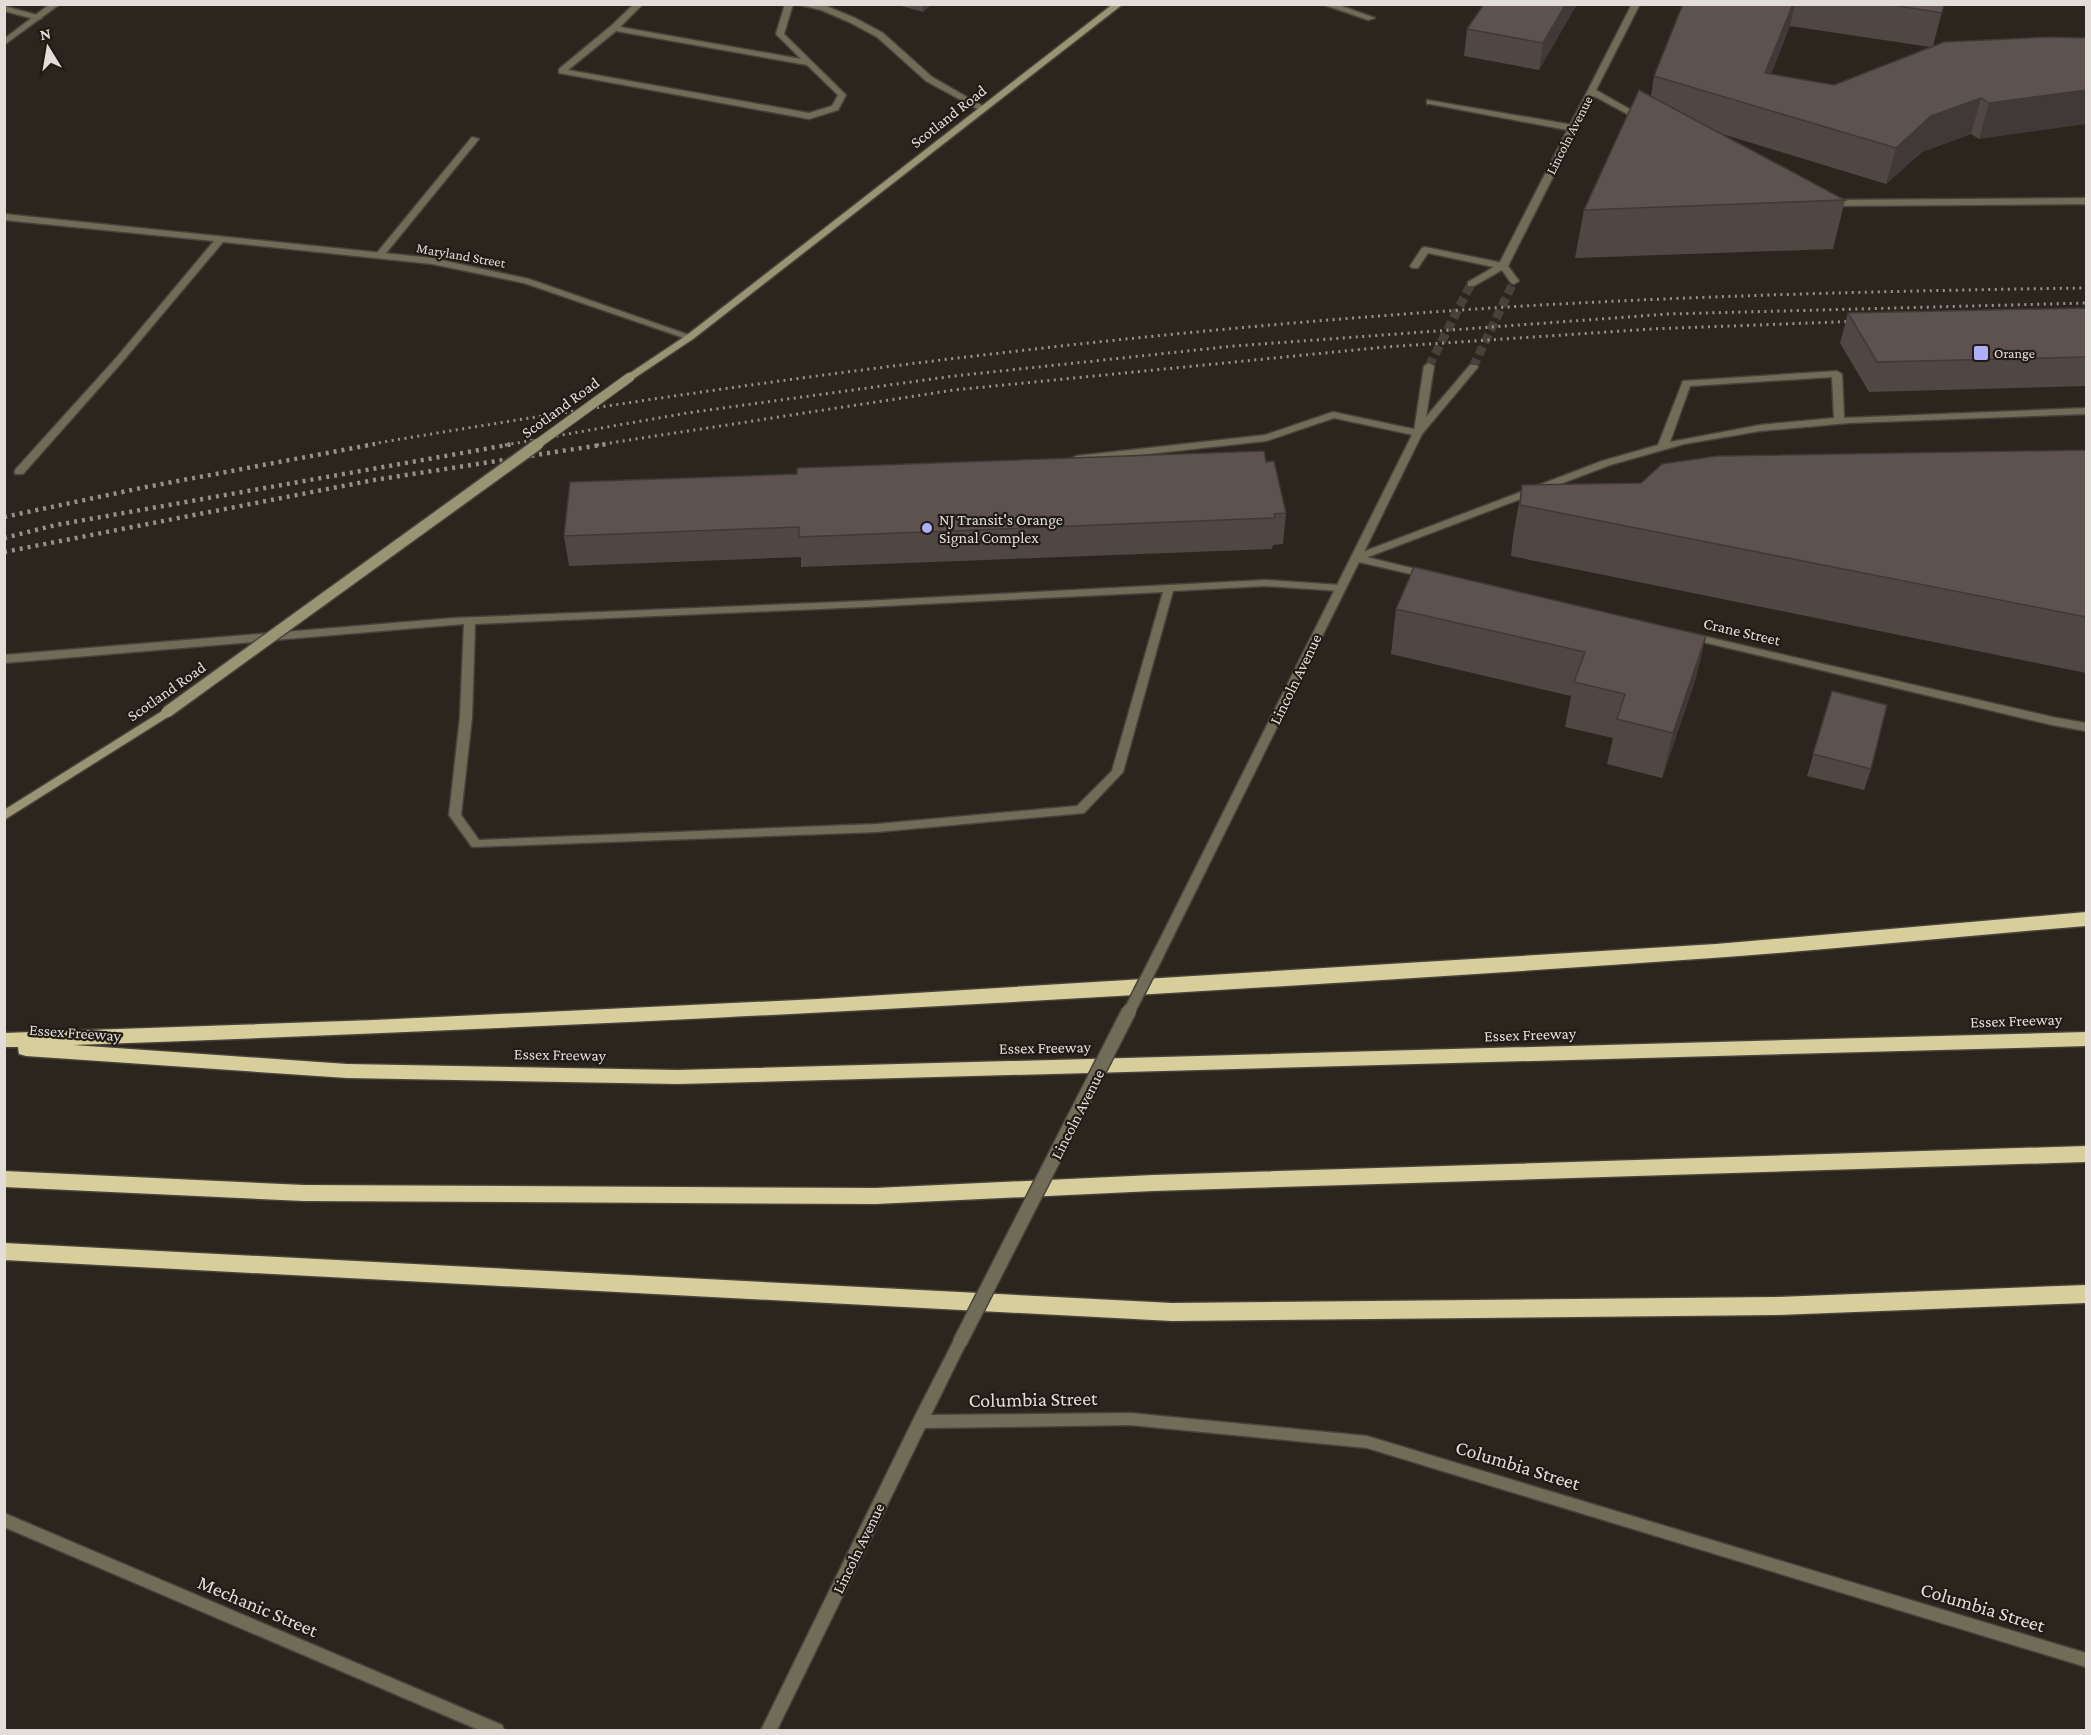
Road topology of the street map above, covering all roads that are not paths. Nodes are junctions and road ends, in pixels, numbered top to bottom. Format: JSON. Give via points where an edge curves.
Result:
{"nodes":[{"id":1,"x":56,"y":4,"type":"edge"},
{"id":2,"x":639,"y":4,"type":"edge"},
{"id":3,"x":789,"y":4,"type":"edge"},
{"id":4,"x":800,"y":4,"type":"edge"},
{"id":5,"x":1119,"y":4,"type":"edge"},
{"id":6,"x":1326,"y":4,"type":"edge"},
{"id":7,"x":1636,"y":4,"type":"edge"},
{"id":8,"x":4,"y":8,"type":"edge"},
{"id":9,"x":38,"y":18,"type":"junction"},
{"id":10,"x":1371,"y":18,"type":"dead end"},
{"id":11,"x":614,"y":28,"type":"junction"},
{"id":12,"x":4,"y":43,"type":"edge"},
{"id":13,"x":810,"y":63,"type":"junction"},
{"id":14,"x":1591,"y":91,"type":"junction"},
{"id":15,"x":1430,"y":102,"type":"dead end"},
{"id":16,"x":984,"y":109,"type":"junction"},
{"id":17,"x":1651,"y":123,"type":"edge"},
{"id":18,"x":1573,"y":128,"type":"junction"},
{"id":19,"x":476,"y":139,"type":"dead end"},
{"id":20,"x":2086,"y":201,"type":"edge"},
{"id":21,"x":1814,"y":204,"type":"edge"},
{"id":22,"x":4,"y":217,"type":"edge"},
{"id":23,"x":219,"y":241,"type":"junction"},
{"id":24,"x":379,"y":256,"type":"junction"},
{"id":25,"x":1415,"y":266,"type":"dead end"},
{"id":26,"x":1503,"y":266,"type":"junction"},
{"id":27,"x":1514,"y":281,"type":"dead end"},
{"id":28,"x":1472,"y":284,"type":"tunnel mouth"},
{"id":29,"x":690,"y":337,"type":"junction"},
{"id":30,"x":1429,"y":366,"type":"tunnel mouth"},
{"id":31,"x":1473,"y":367,"type":"tunnel mouth"},
{"id":32,"x":2086,"y":411,"type":"edge"},
{"id":33,"x":1839,"y":421,"type":"junction"},
{"id":34,"x":1418,"y":433,"type":"junction"},
{"id":35,"x":1663,"y":446,"type":"junction"},
{"id":36,"x":1060,"y":461,"type":"edge"},
{"id":37,"x":19,"y":472,"type":"dead end"},
{"id":38,"x":1356,"y":558,"type":"junction"},
{"id":39,"x":1437,"y":577,"type":"edge"},
{"id":40,"x":1169,"y":588,"type":"junction"},
{"id":41,"x":1340,"y":588,"type":"junction"},
{"id":42,"x":470,"y":621,"type":"junction"},
{"id":43,"x":1681,"y":634,"type":"edge"},
{"id":44,"x":4,"y":659,"type":"edge"},
{"id":45,"x":2086,"y":727,"type":"edge"},
{"id":46,"x":4,"y":816,"type":"edge"},
{"id":47,"x":2086,"y":919,"type":"edge"},
{"id":48,"x":2086,"y":1039,"type":"edge"},
{"id":49,"x":4,"y":1040,"type":"edge"},
{"id":50,"x":4,"y":1048,"type":"edge"},
{"id":51,"x":2086,"y":1154,"type":"edge"},
{"id":52,"x":4,"y":1179,"type":"edge"},
{"id":53,"x":4,"y":1251,"type":"edge"},
{"id":54,"x":2086,"y":1294,"type":"edge"},
{"id":55,"x":919,"y":1422,"type":"junction"},
{"id":56,"x":4,"y":1520,"type":"edge"},
{"id":57,"x":2086,"y":1660,"type":"edge"},
{"id":58,"x":496,"y":1731,"type":"edge"},
{"id":59,"x":770,"y":1731,"type":"edge"}],
"edges":[{"from":1,"to":9,"type":"street"},
{"from":2,"to":11,"type":"street"},
{"from":3,"to":13,"type":"street","via":[[780,33]]},
{"from":4,"to":16,"type":"street","via":[[823,8],[880,35],[929,79]]},
{"from":5,"to":16,"type":"main road","name":"Scotland Road"},
{"from":6,"to":10,"type":"street"},
{"from":7,"to":14,"type":"street","name":"Lincoln Avenue"},
{"from":8,"to":9,"type":"street"},
{"from":9,"to":12,"type":"street"},
{"from":11,"to":13,"type":"street"},
{"from":11,"to":13,"type":"street","via":[[562,71],[809,116],[835,108],[842,95]]},
{"from":14,"to":17,"type":"street"},
{"from":14,"to":18,"type":"street","name":"Lincoln Avenue"},
{"from":15,"to":18,"type":"street"},
{"from":16,"to":29,"type":"main road","name":"Scotland Road"},
{"from":18,"to":26,"type":"street","name":"Lincoln Avenue"},
{"from":19,"to":24,"type":"street"},
{"from":20,"to":21,"type":"street"},
{"from":22,"to":23,"type":"street","name":"Maryland Street"},
{"from":23,"to":24,"type":"street","name":"Maryland Street"},
{"from":23,"to":37,"type":"street"},
{"from":24,"to":29,"type":"street","name":"Maryland Street","via":[[432,261],[526,280]]},
{"from":25,"to":26,"type":"street","via":[[1425,250]]},
{"from":26,"to":27,"type":"street"},
{"from":26,"to":28,"type":"street"},
{"from":29,"to":46,"type":"main road","name":"Scotland Road","bridge":true,"via":[[167,712]]},
{"from":30,"to":34,"type":"street","name":"Lincoln Avenue"},
{"from":31,"to":34,"type":"street","name":"Lincoln Avenue"},
{"from":32,"to":33,"type":"street"},
{"from":33,"to":35,"type":"street","via":[[1760,428]]},
{"from":33,"to":35,"type":"street","via":[[1837,374],[1686,383]]},
{"from":34,"to":36,"type":"street","via":[[1333,415],[1266,438]]},
{"from":34,"to":38,"type":"street","name":"Lincoln Avenue"},
{"from":35,"to":38,"type":"street","via":[[1606,463]]},
{"from":38,"to":39,"type":"street"},
{"from":38,"to":41,"type":"street","name":"Lincoln Avenue"},
{"from":40,"to":41,"type":"street","via":[[1265,583]]},
{"from":40,"to":42,"type":"street"},
{"from":40,"to":42,"type":"street","via":[[1117,772],[1080,810],[877,828],[476,844],[455,815],[466,717]]},
{"from":41,"to":55,"type":"street","name":"Lincoln Avenue","bridge":true},
{"from":42,"to":44,"type":"street"},
{"from":43,"to":45,"type":"street","name":"Crane Street"},
{"from":47,"to":49,"type":"highway","via":[[1716,951],[818,1006],[374,1028]]},
{"from":48,"to":50,"type":"highway","name":"Essex Freeway","via":[[678,1077],[346,1071]]},
{"from":51,"to":52,"type":"highway","via":[[1153,1183],[875,1196],[303,1193]]},
{"from":53,"to":54,"type":"highway","via":[[1172,1312],[1776,1306]]},
{"from":55,"to":57,"type":"street","name":"Columbia Street","via":[[1130,1419],[1367,1442]]},
{"from":55,"to":59,"type":"street","name":"Lincoln Avenue"},
{"from":56,"to":58,"type":"street","name":"Mechanic Street"}]}
